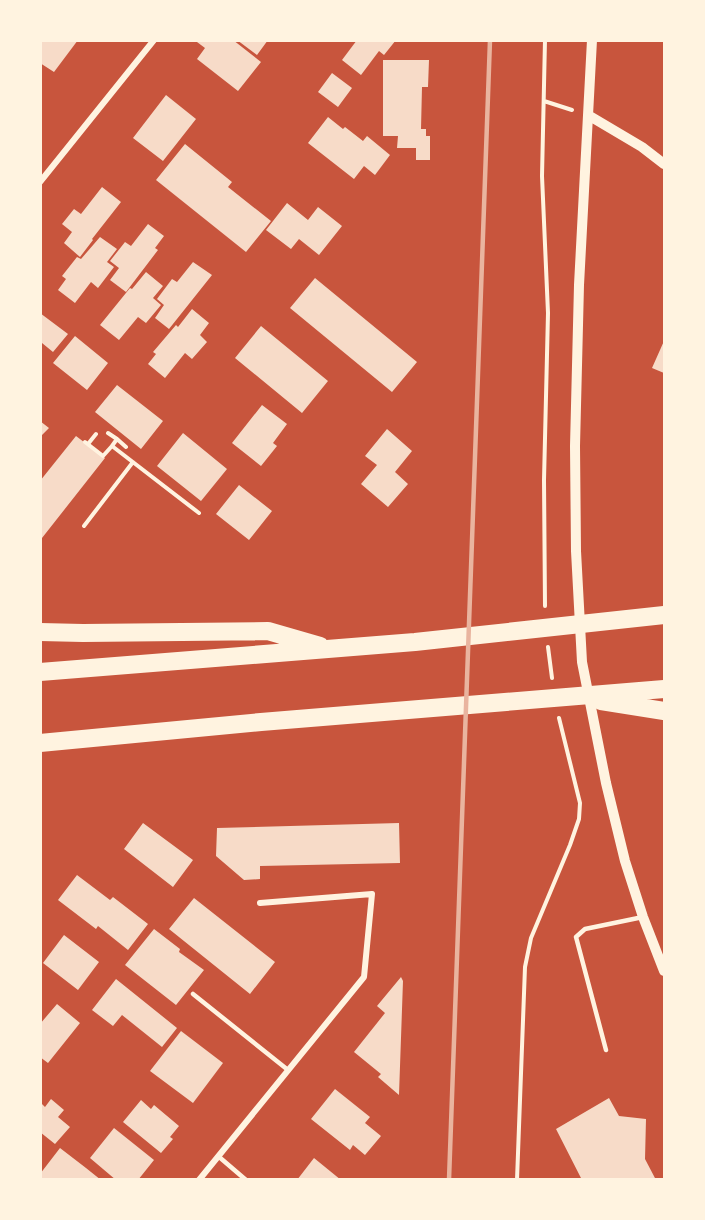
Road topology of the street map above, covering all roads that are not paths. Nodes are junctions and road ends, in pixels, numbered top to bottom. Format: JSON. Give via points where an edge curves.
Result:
{"nodes":[{"id":1,"x":154,"y":40,"type":"edge"},
{"id":2,"x":592,"y":40,"type":"edge"},
{"id":3,"x":588,"y":115,"type":"junction"},
{"id":4,"x":664,"y":164,"type":"edge"},
{"id":5,"x":40,"y":182,"type":"edge"},
{"id":6,"x":664,"y":615,"type":"edge"},
{"id":7,"x":40,"y":632,"type":"edge"},
{"id":8,"x":330,"y":650,"type":"junction"},
{"id":9,"x":40,"y":672,"type":"edge"},
{"id":10,"x":664,"y":689,"type":"edge"},
{"id":11,"x":579,"y":697,"type":"junction"},
{"id":12,"x":664,"y":711,"type":"edge"},
{"id":13,"x":40,"y":745,"type":"edge"},
{"id":14,"x":260,"y":903,"type":"dead end"},
{"id":15,"x":643,"y":917,"type":"junction"},
{"id":16,"x":664,"y":971,"type":"edge"},
{"id":17,"x":193,"y":994,"type":"dead end"},
{"id":18,"x":606,"y":1050,"type":"dead end"},
{"id":19,"x":288,"y":1070,"type":"junction"},
{"id":20,"x":218,"y":1156,"type":"junction"},
{"id":21,"x":199,"y":1179,"type":"edge"},
{"id":22,"x":246,"y":1179,"type":"edge"}],
"edges":[{"from":1,"to":5,"type":"street"},
{"from":2,"to":3,"type":"street"},
{"from":3,"to":4,"type":"street"},
{"from":3,"to":15,"type":"street","via":[[576,411],[576,551],[582,662],[606,783]]},
{"from":6,"to":8,"type":"highway"},
{"from":7,"to":8,"type":"highway","via":[[268,631]]},
{"from":8,"to":9,"type":"highway"},
{"from":10,"to":11,"type":"highway"},
{"from":11,"to":12,"type":"highway"},
{"from":11,"to":13,"type":"highway","via":[[261,722]]},
{"from":14,"to":19,"type":"street","via":[[372,894],[364,977]]},
{"from":15,"to":16,"type":"street"},
{"from":15,"to":18,"type":"lane","via":[[585,929],[576,937]]},
{"from":17,"to":19,"type":"lane"},
{"from":19,"to":20,"type":"street"},
{"from":20,"to":21,"type":"street"},
{"from":20,"to":22,"type":"lane"}]}
